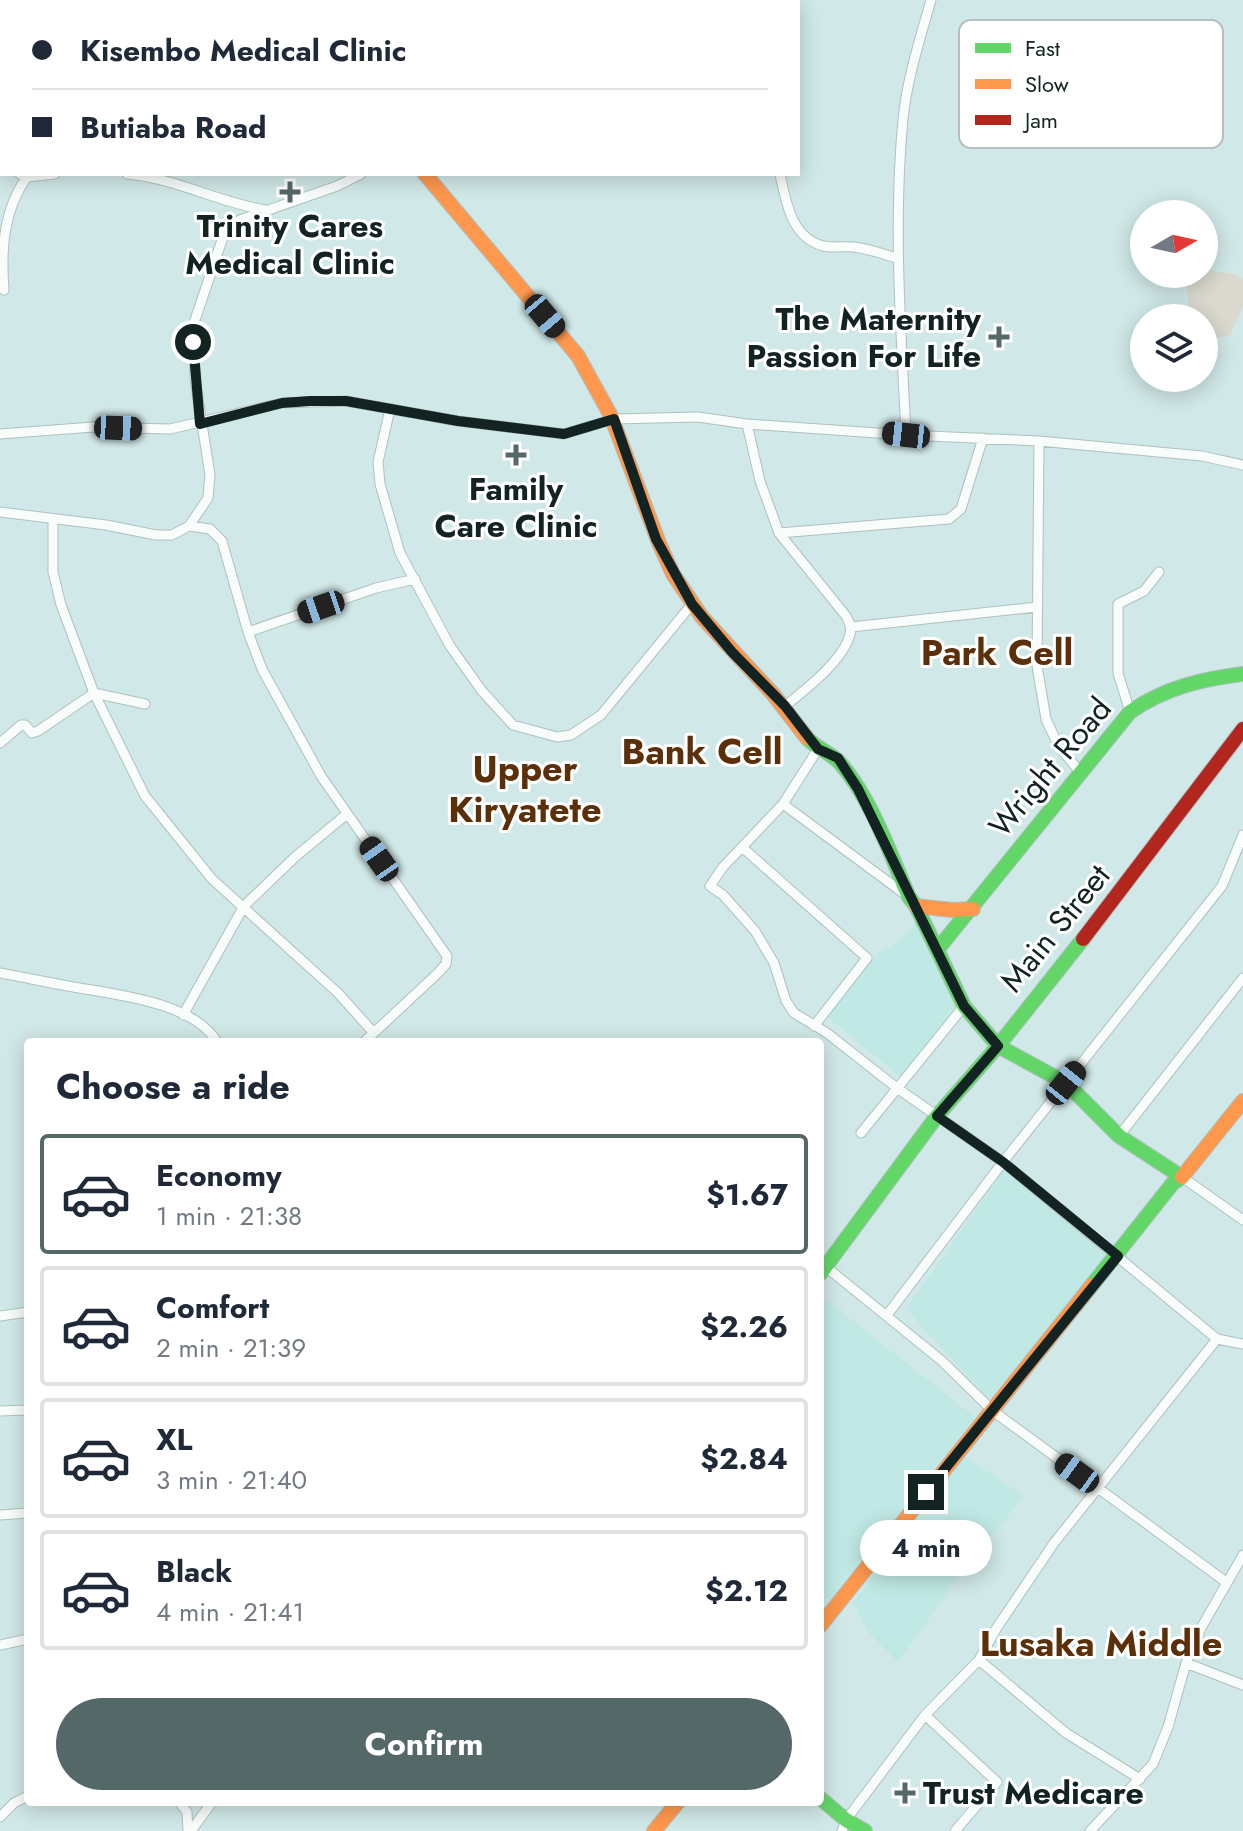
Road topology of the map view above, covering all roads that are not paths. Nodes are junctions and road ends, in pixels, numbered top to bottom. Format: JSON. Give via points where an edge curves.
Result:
{"nodes":[{"id":1,"x":931,"y":0,"type":"edge"},
{"id":2,"x":23,"y":176,"type":"edge"},
{"id":3,"x":137,"y":176,"type":"edge"},
{"id":4,"x":356,"y":176,"type":"edge"},
{"id":5,"x":427,"y":176,"type":"edge"},
{"id":6,"x":781,"y":176,"type":"edge"},
{"id":7,"x":269,"y":211,"type":"junction"},
{"id":8,"x":897,"y":258,"type":"junction"},
{"id":9,"x":4,"y":290,"type":"dead end"},
{"id":10,"x":390,"y":409,"type":"junction"},
{"id":11,"x":614,"y":419,"type":"junction"},
{"id":12,"x":200,"y":424,"type":"junction"},
{"id":13,"x":747,"y":424,"type":"junction"},
{"id":14,"x":0,"y":434,"type":"edge"},
{"id":15,"x":906,"y":435,"type":"junction"},
{"id":16,"x":983,"y":438,"type":"junction"},
{"id":17,"x":1039,"y":441,"type":"junction"},
{"id":18,"x":1243,"y":465,"type":"edge"},
{"id":19,"x":0,"y":512,"type":"edge"},
{"id":20,"x":53,"y":519,"type":"junction"},
{"id":21,"x":189,"y":526,"type":"junction"},
{"id":22,"x":779,"y":533,"type":"junction"},
{"id":23,"x":1159,"y":572,"type":"dead end"},
{"id":24,"x":415,"y":579,"type":"junction"},
{"id":25,"x":692,"y":604,"type":"junction"},
{"id":26,"x":1037,"y":607,"type":"junction"},
{"id":27,"x":851,"y":627,"type":"junction"},
{"id":28,"x":248,"y":632,"type":"junction"},
{"id":29,"x":1243,"y":674,"type":"edge"},
{"id":30,"x":94,"y":693,"type":"junction"},
{"id":31,"x":145,"y":704,"type":"dead end"},
{"id":32,"x":785,"y":706,"type":"junction"},
{"id":33,"x":1130,"y":712,"type":"junction"},
{"id":34,"x":1243,"y":729,"type":"edge"},
{"id":35,"x":0,"y":743,"type":"edge"},
{"id":36,"x":818,"y":749,"type":"junction"},
{"id":37,"x":1079,"y":771,"type":"junction"},
{"id":38,"x":783,"y":804,"type":"junction"},
{"id":39,"x":347,"y":814,"type":"junction"},
{"id":40,"x":1243,"y":835,"type":"edge"},
{"id":41,"x":743,"y":848,"type":"junction"},
{"id":42,"x":1238,"y":865,"type":"edge"},
{"id":43,"x":912,"y":901,"type":"junction"},
{"id":44,"x":244,"y":906,"type":"junction"},
{"id":45,"x":973,"y":909,"type":"junction"},
{"id":46,"x":937,"y":950,"type":"junction"},
{"id":47,"x":0,"y":973,"type":"edge"},
{"id":48,"x":1243,"y":978,"type":"edge"},
{"id":49,"x":964,"y":1006,"type":"junction"},
{"id":50,"x":183,"y":1015,"type":"junction"},
{"id":51,"x":814,"y":1026,"type":"junction"},
{"id":52,"x":373,"y":1032,"type":"junction"},
{"id":53,"x":214,"y":1038,"type":"edge"},
{"id":54,"x":368,"y":1038,"type":"edge"},
{"id":55,"x":998,"y":1046,"type":"junction"},
{"id":56,"x":1066,"y":1083,"type":"junction"},
{"id":57,"x":897,"y":1088,"type":"junction"},
{"id":58,"x":1243,"y":1101,"type":"edge"},
{"id":59,"x":937,"y":1116,"type":"junction"},
{"id":60,"x":861,"y":1133,"type":"dead end"},
{"id":61,"x":1119,"y":1136,"type":"junction"},
{"id":62,"x":1003,"y":1162,"type":"junction"},
{"id":63,"x":1182,"y":1177,"type":"junction"},
{"id":64,"x":1243,"y":1220,"type":"edge"},
{"id":65,"x":1118,"y":1256,"type":"junction"},
{"id":66,"x":824,"y":1270,"type":"edge"},
{"id":67,"x":824,"y":1272,"type":"edge"},
{"id":68,"x":24,"y":1313,"type":"edge"},
{"id":69,"x":887,"y":1315,"type":"junction"},
{"id":70,"x":0,"y":1316,"type":"edge"},
{"id":71,"x":1217,"y":1339,"type":"junction"},
{"id":72,"x":1243,"y":1344,"type":"edge"},
{"id":73,"x":24,"y":1410,"type":"edge"},
{"id":74,"x":0,"y":1411,"type":"edge"},
{"id":75,"x":993,"y":1411,"type":"junction"},
{"id":76,"x":1098,"y":1489,"type":"junction"},
{"id":77,"x":24,"y":1513,"type":"edge"},
{"id":78,"x":0,"y":1515,"type":"edge"},
{"id":79,"x":1243,"y":1555,"type":"edge"},
{"id":80,"x":1226,"y":1582,"type":"junction"},
{"id":81,"x":824,"y":1621,"type":"edge"},
{"id":82,"x":24,"y":1640,"type":"edge"},
{"id":83,"x":0,"y":1645,"type":"edge"},
{"id":84,"x":979,"y":1660,"type":"junction"},
{"id":85,"x":1186,"y":1663,"type":"junction"},
{"id":86,"x":1243,"y":1685,"type":"edge"},
{"id":87,"x":925,"y":1715,"type":"junction"},
{"id":88,"x":1140,"y":1779,"type":"junction"},
{"id":89,"x":24,"y":1798,"type":"edge"},
{"id":90,"x":824,"y":1803,"type":"edge"},
{"id":91,"x":182,"y":1806,"type":"edge"},
{"id":92,"x":209,"y":1806,"type":"edge"},
{"id":93,"x":675,"y":1806,"type":"edge"},
{"id":94,"x":0,"y":1817,"type":"edge"},
{"id":95,"x":844,"y":1826,"type":"edge"},
{"id":96,"x":189,"y":1831,"type":"edge"},
{"id":97,"x":654,"y":1831,"type":"edge"},
{"id":98,"x":865,"y":1831,"type":"edge"},
{"id":99,"x":955,"y":1831,"type":"edge"},
{"id":100,"x":1090,"y":1831,"type":"edge"}],
"edges":[{"from":1,"to":8,"type":"street","via":[[903,117]]},
{"from":2,"to":9,"type":"street","via":[[4,241]]},
{"from":3,"to":7,"type":"street"},
{"from":4,"to":7,"type":"street"},
{"from":5,"to":11,"type":"main road","via":[[578,356]]},
{"from":6,"to":8,"type":"street","via":[[791,215],[804,237],[823,246]]},
{"from":7,"to":12,"type":"street","via":[[230,227],[209,275],[194,323]]},
{"from":8,"to":15,"type":"street"},
{"from":10,"to":11,"type":"street","via":[[564,434]]},
{"from":10,"to":12,"type":"street","via":[[346,401],[282,403]]},
{"from":10,"to":24,"type":"street","via":[[378,462],[380,484],[400,553]]},
{"from":11,"to":13,"type":"street","via":[[698,417]]},
{"from":11,"to":25,"type":"main road","via":[[656,539]]},
{"from":12,"to":14,"type":"street"},
{"from":12,"to":21,"type":"street","via":[[210,488]]},
{"from":13,"to":15,"type":"street"},
{"from":13,"to":22,"type":"street"},
{"from":15,"to":16,"type":"street"},
{"from":16,"to":17,"type":"street"},
{"from":16,"to":22,"type":"street","via":[[961,509],[949,519]]},
{"from":17,"to":18,"type":"street","via":[[1202,456]]},
{"from":17,"to":26,"type":"street"},
{"from":19,"to":20,"type":"street"},
{"from":20,"to":21,"type":"street","via":[[156,535],[172,535]]},
{"from":20,"to":30,"type":"street","via":[[53,572]]},
{"from":21,"to":28,"type":"street","via":[[210,529],[222,541]]},
{"from":22,"to":27,"type":"street"},
{"from":23,"to":33,"type":"street","via":[[1144,591],[1116,610],[1118,673]]},
{"from":24,"to":25,"type":"street","via":[[450,646],[482,691],[513,725],[557,737],[571,735],[601,715]]},
{"from":24,"to":28,"type":"street"},
{"from":25,"to":32,"type":"main road"},
{"from":26,"to":27,"type":"street"},
{"from":26,"to":37,"type":"street","via":[[1043,709],[1058,745]]},
{"from":27,"to":32,"type":"street","via":[[835,660]]},
{"from":28,"to":39,"type":"street","via":[[262,669]]},
{"from":29,"to":33,"type":"main road","name":"Wright Road","via":[[1172,691]]},
{"from":30,"to":31,"type":"street"},
{"from":30,"to":35,"type":"street","via":[[38,731],[21,725]]},
{"from":30,"to":44,"type":"street","via":[[145,796],[212,879]]},
{"from":32,"to":36,"type":"main road"},
{"from":33,"to":37,"type":"main road","name":"Wright Road"},
{"from":34,"to":55,"type":"main road","name":"Main Street"},
{"from":36,"to":38,"type":"street"},
{"from":36,"to":43,"type":"main road","via":[[838,758],[858,789]]},
{"from":37,"to":45,"type":"main road","name":"Wright Road"},
{"from":38,"to":41,"type":"street"},
{"from":38,"to":43,"type":"street"},
{"from":39,"to":44,"type":"street"},
{"from":39,"to":52,"type":"street","via":[[447,956],[438,973]]},
{"from":40,"to":42,"type":"street"},
{"from":41,"to":51,"type":"street","via":[[710,886],[755,931],[774,963],[786,1001]]},
{"from":41,"to":51,"type":"street","via":[[867,958]]},
{"from":42,"to":56,"type":"street"},
{"from":43,"to":45,"type":"main road"},
{"from":43,"to":46,"type":"main road"},
{"from":44,"to":50,"type":"street"},
{"from":44,"to":52,"type":"street"},
{"from":45,"to":46,"type":"main road","name":"Wright Road"},
{"from":46,"to":49,"type":"main road"},
{"from":47,"to":50,"type":"street","via":[[119,994]]},
{"from":48,"to":61,"type":"street"},
{"from":49,"to":55,"type":"main road"},
{"from":49,"to":57,"type":"street"},
{"from":50,"to":53,"type":"street"},
{"from":51,"to":57,"type":"street"},
{"from":52,"to":54,"type":"street"},
{"from":55,"to":56,"type":"main road"},
{"from":55,"to":59,"type":"main road","name":"Main Street"},
{"from":56,"to":61,"type":"main road"},
{"from":56,"to":62,"type":"street"},
{"from":57,"to":59,"type":"street"},
{"from":57,"to":60,"type":"street"},
{"from":58,"to":63,"type":"main road"},
{"from":59,"to":62,"type":"street"},
{"from":59,"to":66,"type":"main road","name":"Main Street"},
{"from":61,"to":63,"type":"main road"},
{"from":62,"to":65,"type":"street"},
{"from":62,"to":69,"type":"street"},
{"from":63,"to":64,"type":"street"},
{"from":63,"to":65,"type":"main road"},
{"from":65,"to":71,"type":"street"},
{"from":65,"to":75,"type":"main road"},
{"from":67,"to":69,"type":"street"},
{"from":68,"to":70,"type":"street"},
{"from":69,"to":75,"type":"street"},
{"from":71,"to":72,"type":"street"},
{"from":71,"to":76,"type":"street"},
{"from":73,"to":74,"type":"street"},
{"from":75,"to":76,"type":"street"},
{"from":75,"to":81,"type":"main road"},
{"from":76,"to":80,"type":"street"},
{"from":76,"to":84,"type":"street","via":[[1054,1543]]},
{"from":77,"to":78,"type":"street"},
{"from":79,"to":80,"type":"street"},
{"from":80,"to":85,"type":"street"},
{"from":82,"to":83,"type":"street"},
{"from":84,"to":87,"type":"street"},
{"from":84,"to":88,"type":"street","via":[[1066,1733]]},
{"from":85,"to":86,"type":"street"},
{"from":85,"to":88,"type":"street","via":[[1162,1745]]},
{"from":87,"to":95,"type":"street"},
{"from":87,"to":99,"type":"street","via":[[997,1782]]},
{"from":88,"to":100,"type":"street"},
{"from":89,"to":94,"type":"street"},
{"from":90,"to":95,"type":"main road"},
{"from":91,"to":96,"type":"street"},
{"from":92,"to":96,"type":"street"},
{"from":93,"to":97,"type":"main road"},
{"from":95,"to":98,"type":"main road"}]}
